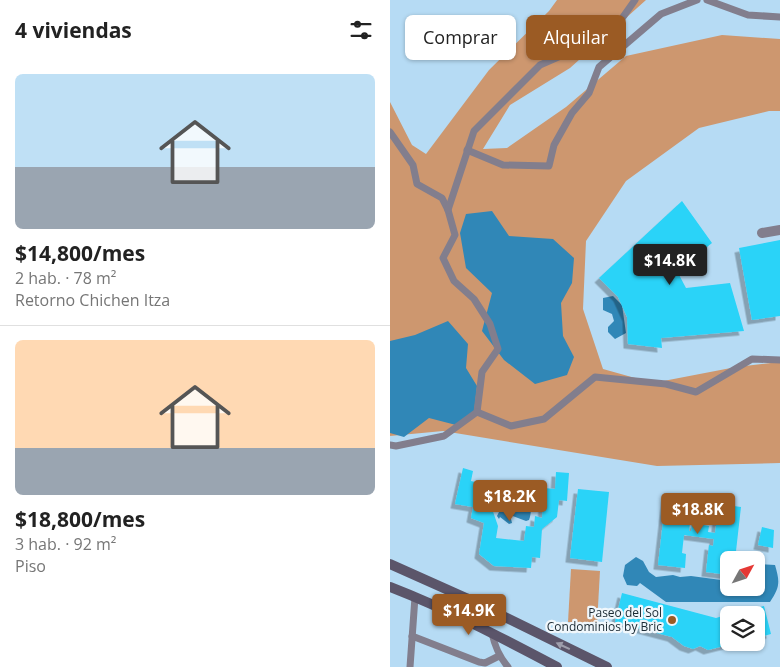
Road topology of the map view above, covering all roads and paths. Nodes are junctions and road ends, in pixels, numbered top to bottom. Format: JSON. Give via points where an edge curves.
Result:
{"nodes":[{"id":1,"x":635,"y":0,"type":"edge"},
{"id":2,"x":697,"y":0,"type":"edge"},
{"id":3,"x":707,"y":0,"type":"edge"},
{"id":4,"x":780,"y":17,"type":"edge"},
{"id":5,"x":390,"y":132,"type":"edge"},
{"id":6,"x":467,"y":150,"type":"junction"},
{"id":7,"x":448,"y":210,"type":"junction"},
{"id":8,"x":780,"y":230,"type":"edge"},
{"id":9,"x":762,"y":233,"type":"dead end"},
{"id":10,"x":780,"y":360,"type":"edge"},
{"id":11,"x":477,"y":412,"type":"junction"},
{"id":12,"x":390,"y":445,"type":"edge"},
{"id":13,"x":390,"y":564,"type":"edge"},
{"id":14,"x":390,"y":587,"type":"edge"},
{"id":15,"x":415,"y":596,"type":"junction"},
{"id":16,"x":492,"y":633,"type":"junction"},
{"id":17,"x":412,"y":636,"type":"junction"},
{"id":18,"x":499,"y":656,"type":"junction"},
{"id":19,"x":410,"y":667,"type":"edge"},
{"id":20,"x":508,"y":667,"type":"edge"},
{"id":21,"x":556,"y":667,"type":"edge"},
{"id":22,"x":608,"y":667,"type":"edge"}],
"edges":[{"from":1,"to":6,"type":"lane","via":[[611,34],[540,65],[474,132]]},
{"from":2,"to":6,"type":"lane","via":[[662,14],[599,67],[590,93],[572,113],[554,145],[549,166],[503,165]]},
{"from":3,"to":4,"type":"lane","via":[[748,15]]},
{"from":5,"to":7,"type":"lane","via":[[413,165],[417,184],[442,198]]},
{"from":6,"to":7,"type":"lane"},
{"from":7,"to":11,"type":"lane","via":[[455,235],[443,258],[454,281],[474,299],[490,324],[498,349],[482,372]]},
{"from":8,"to":9,"type":"street"},
{"from":10,"to":11,"type":"lane","via":[[752,359],[696,392],[666,384],[595,377],[544,419],[511,426]]},
{"from":11,"to":12,"type":"lane","via":[[444,436]]},
{"from":22,"to":13,"type":"main road","one_way":true},
{"from":14,"to":15,"type":"main road"},
{"from":15,"to":16,"type":"main road"},
{"from":15,"to":17,"type":"lane"},
{"from":16,"to":18,"type":"lane"},
{"from":16,"to":21,"type":"main road"},
{"from":17,"to":18,"type":"lane","via":[[480,662],[486,663]]},
{"from":17,"to":19,"type":"lane"},
{"from":18,"to":20,"type":"lane"}]}
